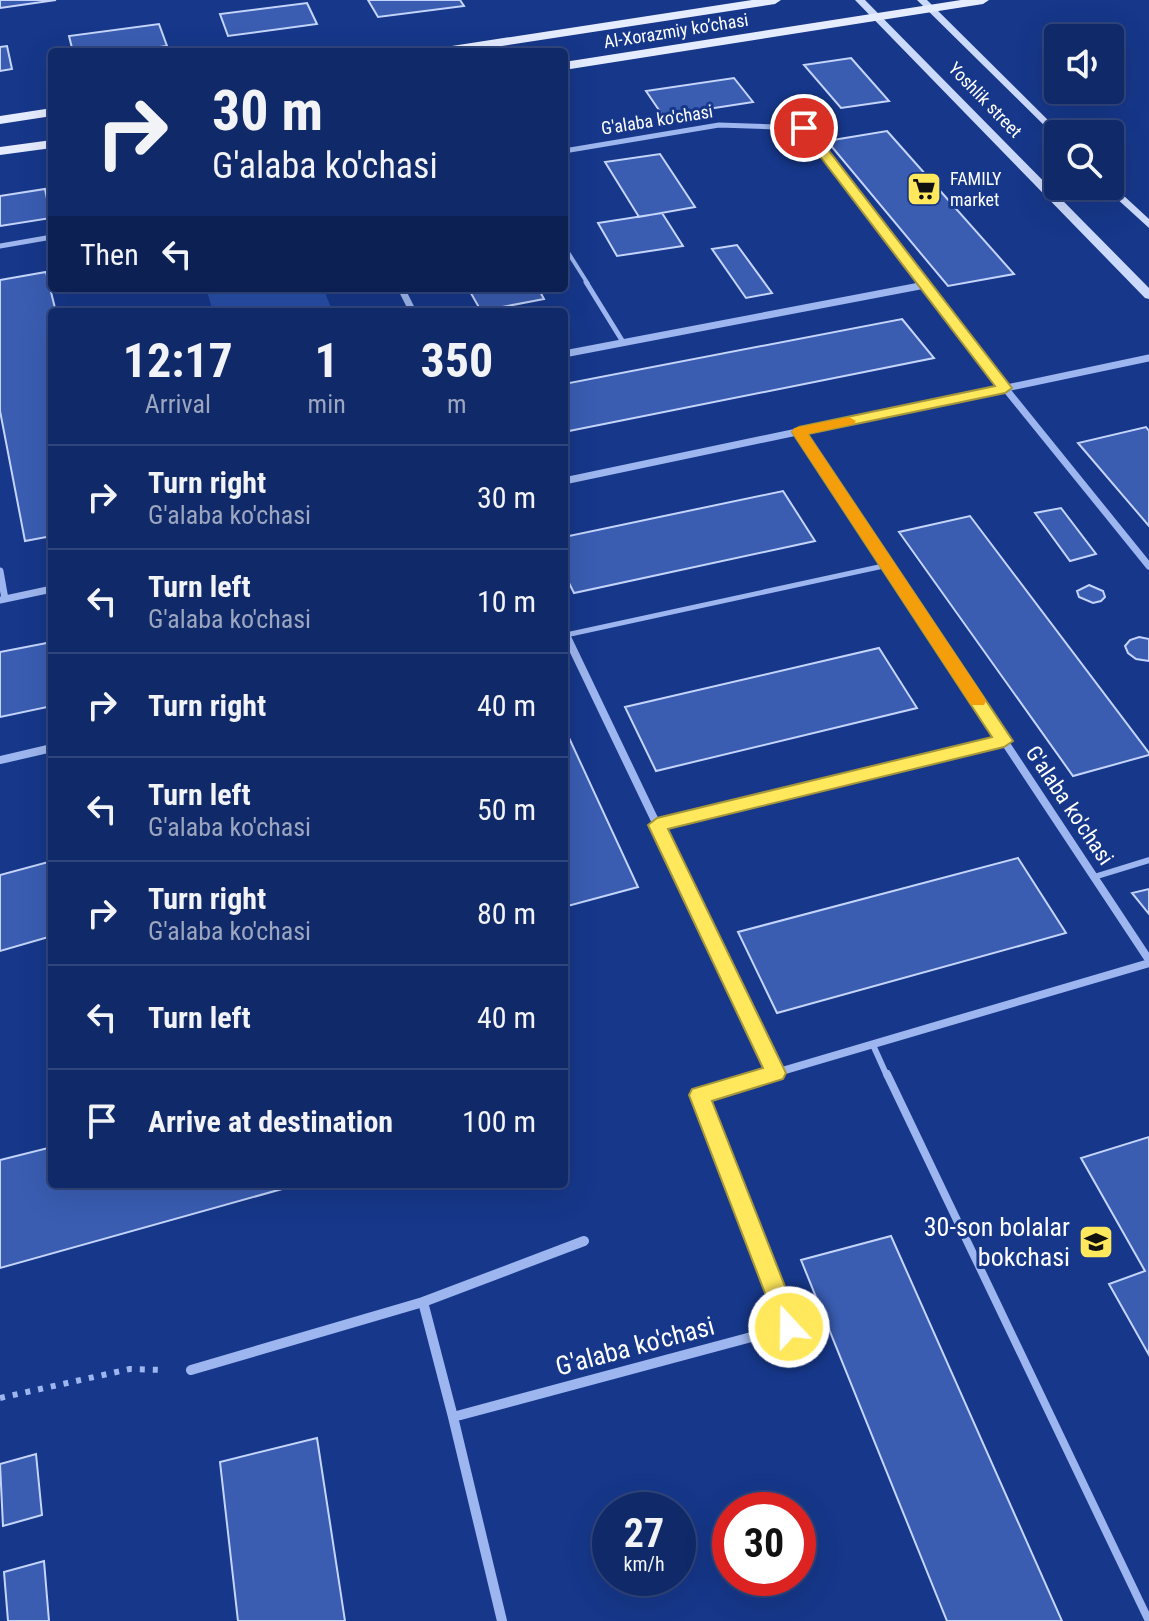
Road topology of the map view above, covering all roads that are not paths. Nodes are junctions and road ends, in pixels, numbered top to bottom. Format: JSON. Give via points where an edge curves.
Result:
{"nodes":[{"id":1,"x":775,"y":0,"type":"edge"},
{"id":2,"x":860,"y":0,"type":"edge"},
{"id":3,"x":983,"y":0,"type":"edge"},
{"id":4,"x":926,"y":4,"type":"edge"},
{"id":5,"x":878,"y":17,"type":"junction"},
{"id":6,"x":465,"y":48,"type":"edge"},
{"id":7,"x":568,"y":65,"type":"edge"},
{"id":8,"x":48,"y":113,"type":"edge"},
{"id":9,"x":0,"y":120,"type":"edge"},
{"id":10,"x":1044,"y":122,"type":"edge"},
{"id":11,"x":804,"y":128,"type":"joint"},
{"id":12,"x":48,"y":145,"type":"edge"},
{"id":13,"x":568,"y":150,"type":"edge"},
{"id":14,"x":0,"y":151,"type":"edge"},
{"id":15,"x":1123,"y":200,"type":"edge"},
{"id":16,"x":1149,"y":225,"type":"edge"},
{"id":17,"x":48,"y":238,"type":"edge"},
{"id":18,"x":0,"y":246,"type":"edge"},
{"id":19,"x":568,"y":253,"type":"edge"},
{"id":20,"x":925,"y":285,"type":"junction"},
{"id":21,"x":1149,"y":295,"type":"edge"},
{"id":22,"x":623,"y":342,"type":"junction"},
{"id":23,"x":568,"y":353,"type":"edge"},
{"id":24,"x":1149,"y":358,"type":"edge"},
{"id":25,"x":1005,"y":388,"type":"junction"},
{"id":26,"x":799,"y":432,"type":"junction"},
{"id":27,"x":568,"y":480,"type":"edge"},
{"id":28,"x":888,"y":565,"type":"junction"},
{"id":29,"x":1149,"y":566,"type":"edge"},
{"id":30,"x":0,"y":571,"type":"edge"},
{"id":31,"x":48,"y":590,"type":"edge"},
{"id":32,"x":2,"y":599,"type":"edge"},
{"id":33,"x":568,"y":632,"type":"edge"},
{"id":34,"x":568,"y":639,"type":"edge"},
{"id":35,"x":1004,"y":741,"type":"junction"},
{"id":36,"x":48,"y":749,"type":"edge"},
{"id":37,"x":0,"y":760,"type":"edge"},
{"id":38,"x":657,"y":825,"type":"junction"},
{"id":39,"x":1149,"y":860,"type":"edge"},
{"id":40,"x":1094,"y":877,"type":"junction"},
{"id":41,"x":1149,"y":961,"type":"edge"},
{"id":42,"x":873,"y":1045,"type":"junction"},
{"id":43,"x":776,"y":1073,"type":"junction"},
{"id":44,"x":584,"y":1241,"type":"dead end"},
{"id":45,"x":423,"y":1302,"type":"junction"},
{"id":46,"x":191,"y":1370,"type":"road end"},
{"id":47,"x":453,"y":1417,"type":"junction"},
{"id":48,"x":502,"y":1621,"type":"edge"},
{"id":49,"x":1149,"y":1621,"type":"edge"}],
"edges":[{"from":1,"to":6,"type":"main road","name":"Al-Xorazmiy ko’chasi"},
{"from":2,"to":5,"type":"main road","name":"Yoshlik street"},
{"from":3,"to":4,"type":"main road","name":"Al-Xorazmiy ko’chasi"},
{"from":4,"to":5,"type":"main road","name":"Al-Xorazmiy ko’chasi"},
{"from":4,"to":10,"type":"main road","name":"Yoshlik street"},
{"from":5,"to":7,"type":"main road","name":"Al-Xorazmiy ko’chasi"},
{"from":5,"to":21,"type":"main road","name":"Yoshlik street"},
{"from":8,"to":9,"type":"main road"},
{"from":11,"to":13,"type":"street","name":"G'alaba ko'chasi","via":[[719,125]]},
{"from":11,"to":20,"type":"lane"},
{"from":12,"to":14,"type":"main road"},
{"from":15,"to":16,"type":"main road"},
{"from":17,"to":18,"type":"street"},
{"from":19,"to":22,"type":"lane"},
{"from":20,"to":22,"type":"street"},
{"from":20,"to":25,"type":"lane"},
{"from":22,"to":23,"type":"street"},
{"from":24,"to":25,"type":"street"},
{"from":25,"to":26,"type":"street"},
{"from":25,"to":29,"type":"street"},
{"from":26,"to":27,"type":"street"},
{"from":26,"to":28,"type":"street","name":"G'alaba ko'chasi"},
{"from":28,"to":33,"type":"lane"},
{"from":28,"to":35,"type":"street","name":"G'alaba ko'chasi"},
{"from":30,"to":32,"type":"street"},
{"from":31,"to":32,"type":"street"},
{"from":34,"to":38,"type":"street"},
{"from":35,"to":38,"type":"lane"},
{"from":35,"to":40,"type":"street","name":"G'alaba ko'chasi"},
{"from":36,"to":37,"type":"street"},
{"from":38,"to":43,"type":"street"},
{"from":39,"to":40,"type":"lane"},
{"from":40,"to":41,"type":"street","name":"G'alaba ko'chasi"},
{"from":41,"to":42,"type":"street","name":"G'alaba ko'chasi"},
{"from":42,"to":43,"type":"street","name":"G'alaba ko'chasi"},
{"from":42,"to":49,"type":"lane"},
{"from":43,"to":47,"type":"street","name":"G'alaba ko'chasi","via":[[700,1095],[789,1327]]},
{"from":44,"to":45,"type":"street"},
{"from":45,"to":46,"type":"street"},
{"from":45,"to":47,"type":"street"},
{"from":47,"to":48,"type":"street"}]}
